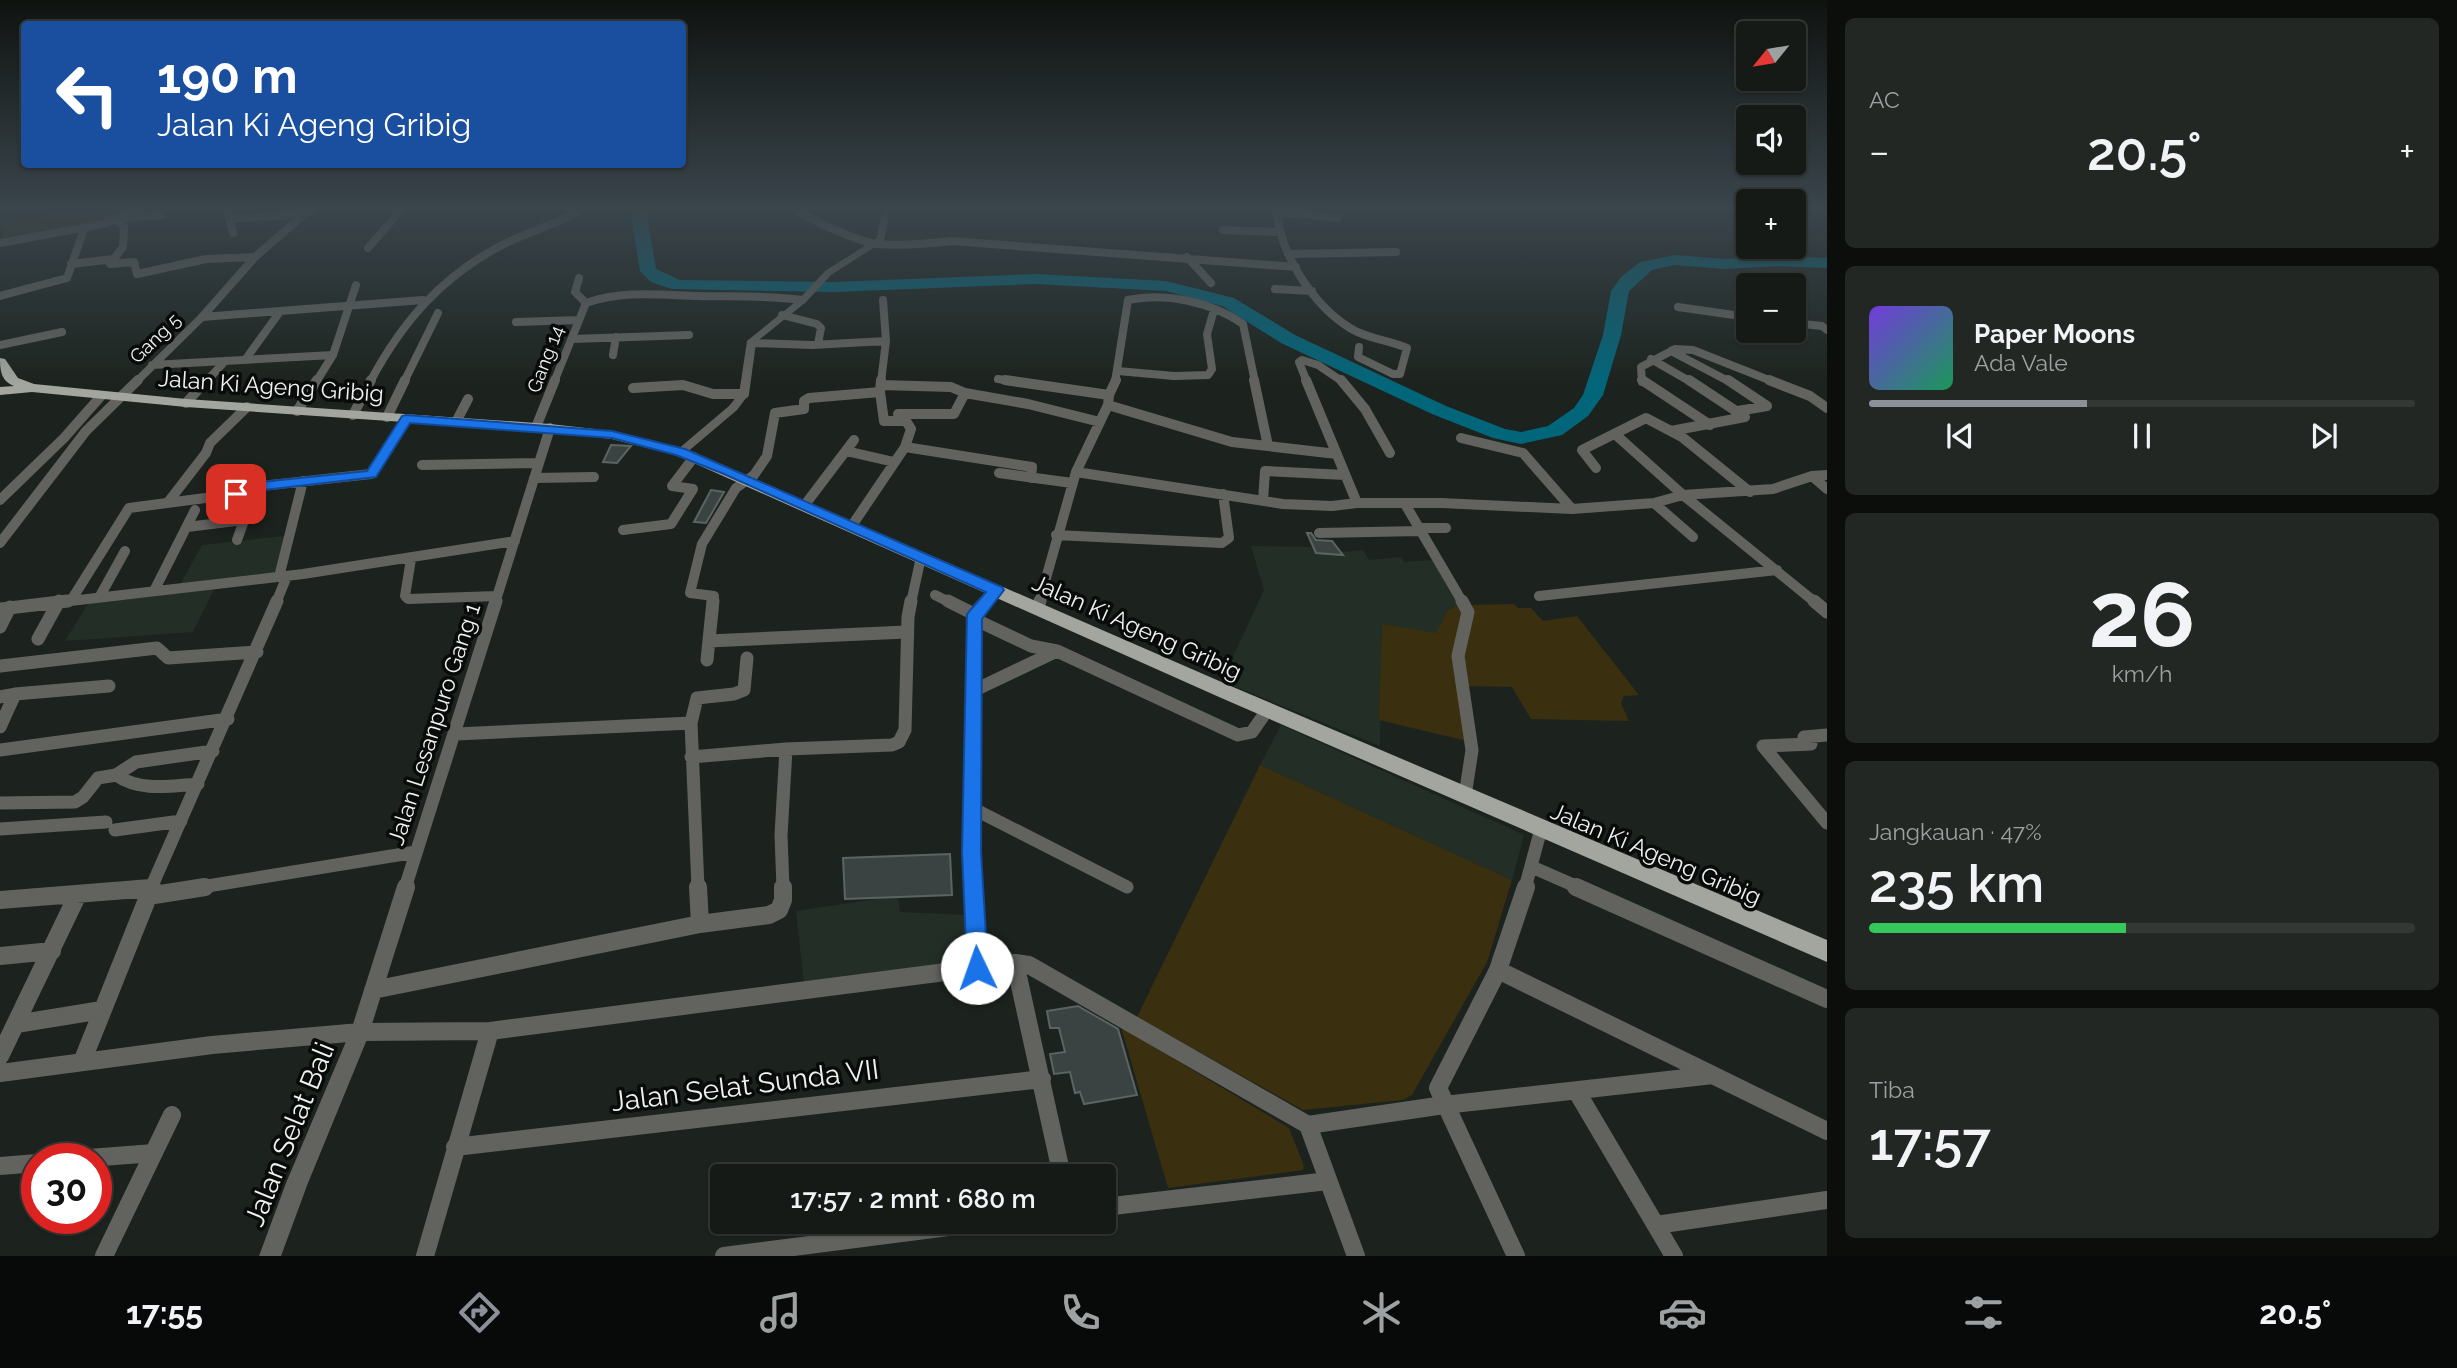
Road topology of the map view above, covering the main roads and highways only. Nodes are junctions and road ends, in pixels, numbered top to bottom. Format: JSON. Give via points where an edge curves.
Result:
{"nodes":[{"id":1,"x":0,"y":362,"type":"edge"},
{"id":2,"x":13,"y":387,"type":"edge"},
{"id":3,"x":0,"y":402,"type":"edge"},
{"id":4,"x":1827,"y":951,"type":"edge"}],
"edges":[{"from":1,"to":2,"type":"main road"},
{"from":2,"to":3,"type":"main road"},
{"from":2,"to":4,"type":"main road","name":"Jalan Ki Ageng Gribig","via":[[543,428],[612,435],[687,455]]}]}
